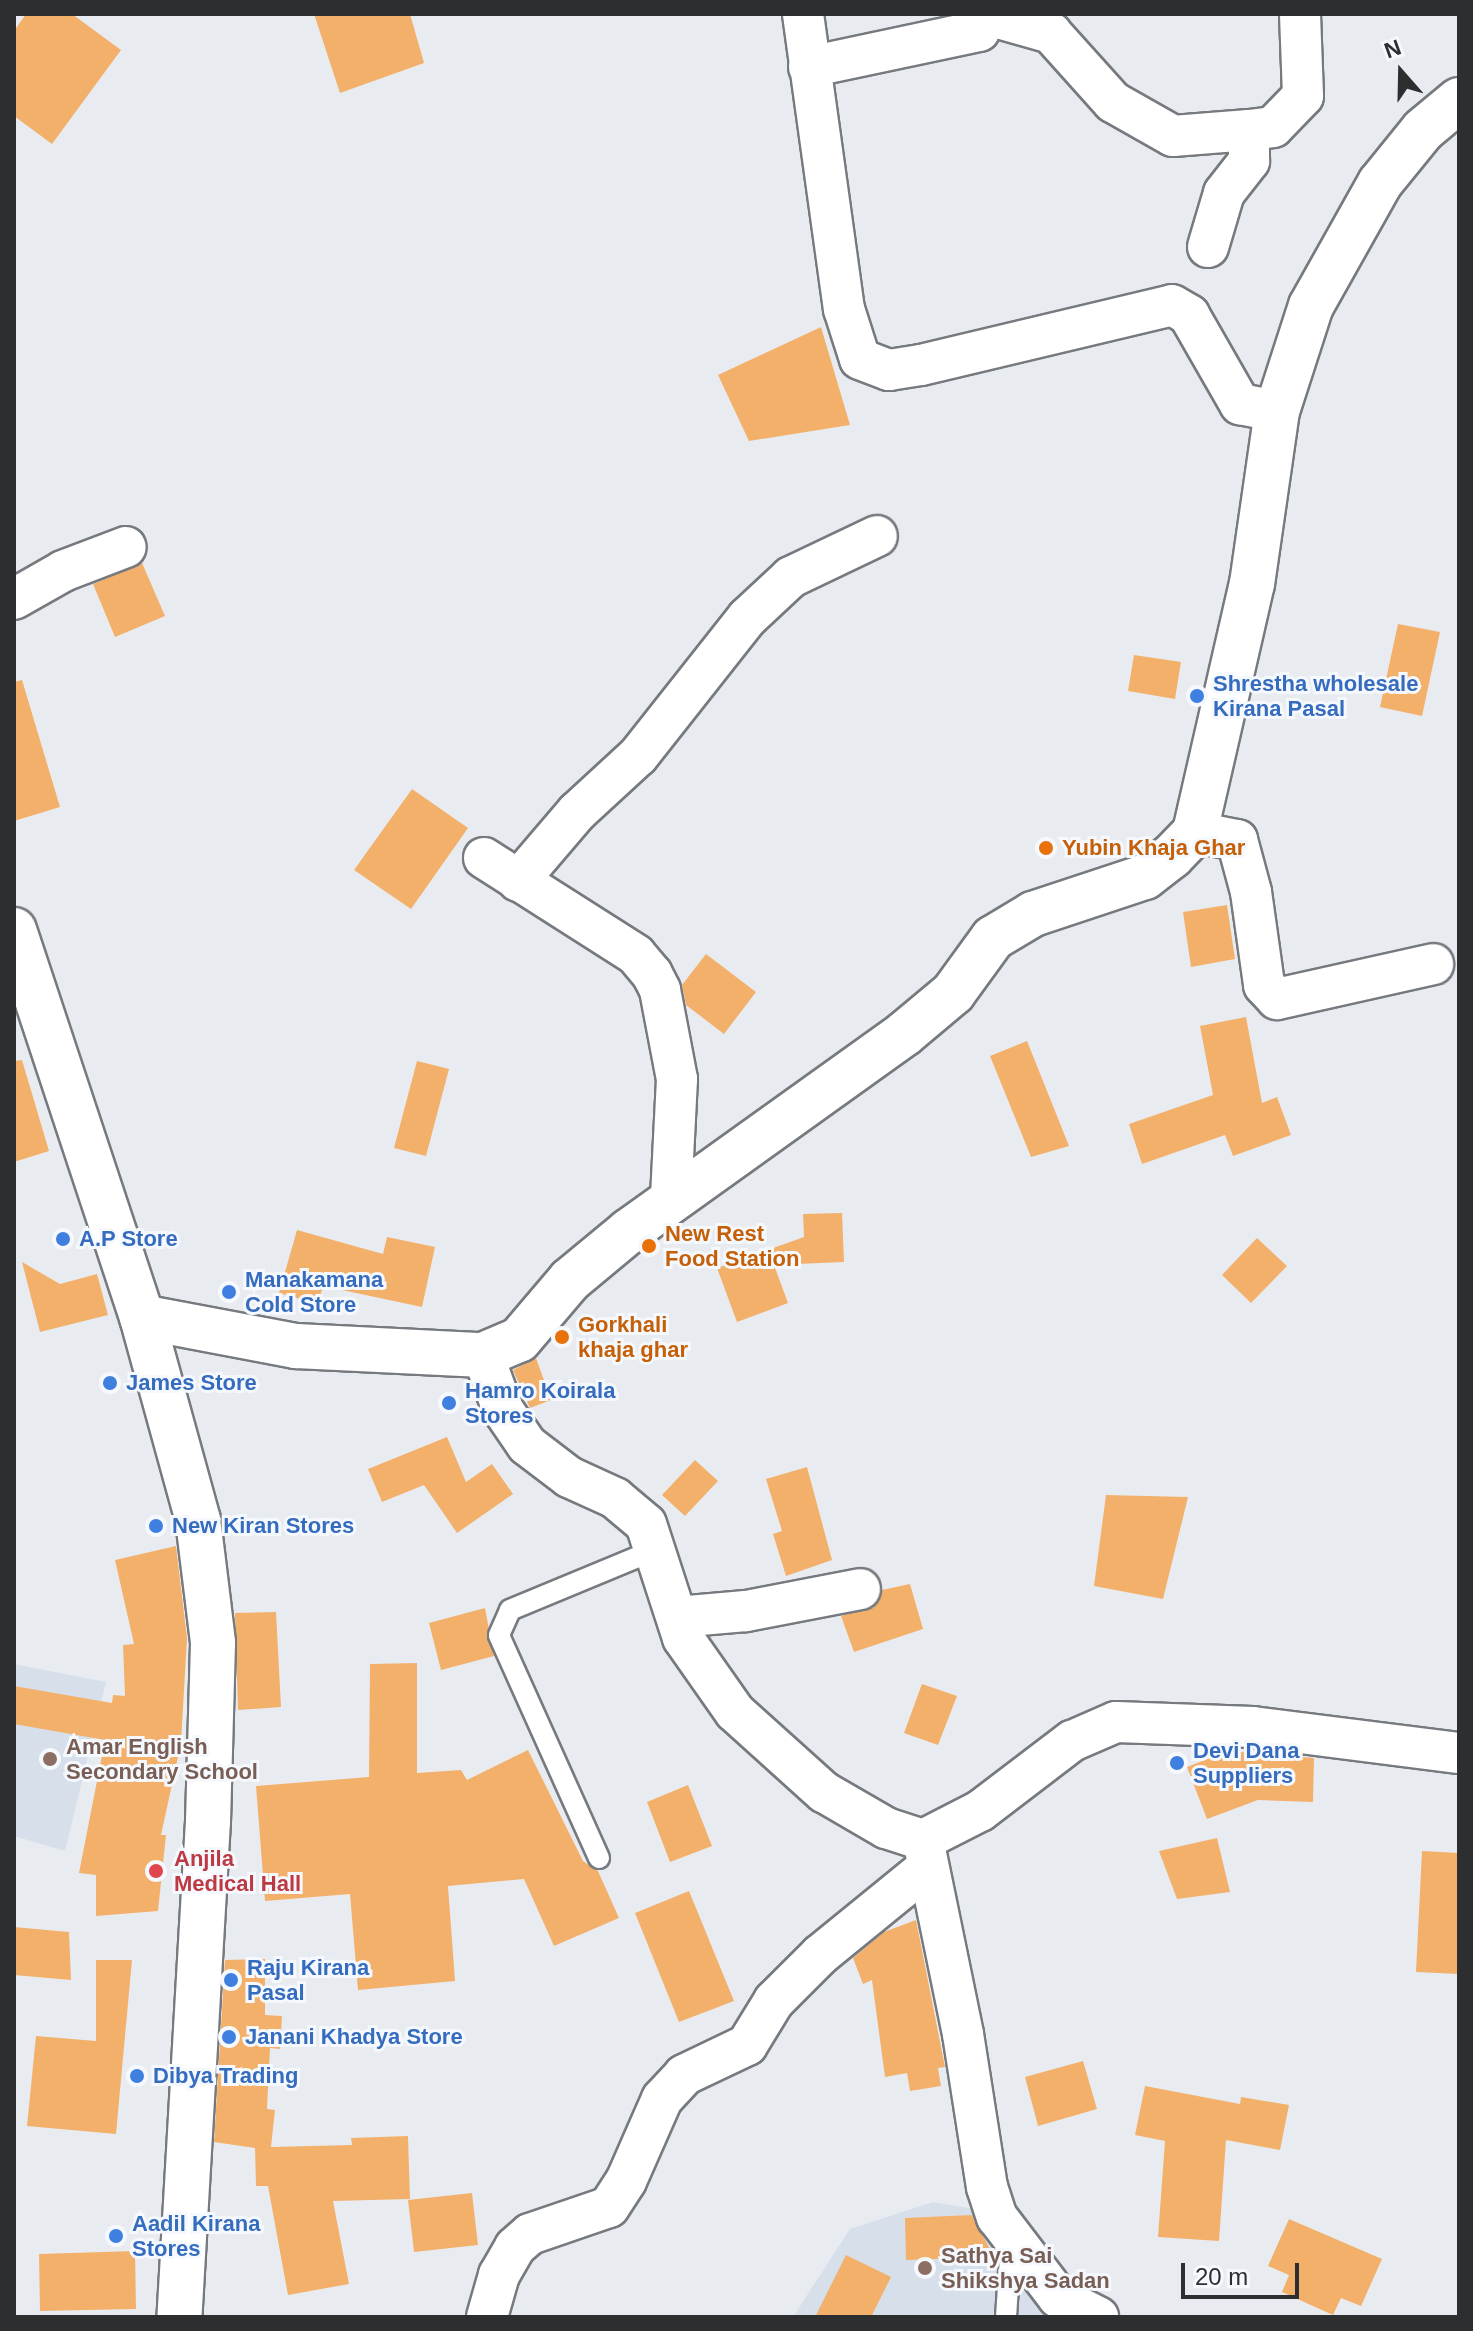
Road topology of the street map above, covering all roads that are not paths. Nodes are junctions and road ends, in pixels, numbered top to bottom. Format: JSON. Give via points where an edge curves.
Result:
{"nodes":[{"id":1,"x":803,"y":14,"type":"edge"},
{"id":2,"x":1300,"y":14,"type":"edge"},
{"id":3,"x":809,"y":67,"type":"junction"},
{"id":4,"x":1459,"y":100,"type":"edge"},
{"id":5,"x":1249,"y":130,"type":"junction"},
{"id":6,"x":1208,"y":247,"type":"dead end"},
{"id":7,"x":1277,"y":411,"type":"junction"},
{"id":8,"x":877,"y":536,"type":"dead end"},
{"id":9,"x":126,"y":547,"type":"dead end"},
{"id":10,"x":14,"y":599,"type":"edge"},
{"id":11,"x":1195,"y":832,"type":"junction"},
{"id":12,"x":484,"y":858,"type":"dead end"},
{"id":13,"x":518,"y":881,"type":"junction"},
{"id":14,"x":14,"y":930,"type":"edge"},
{"id":15,"x":1433,"y":964,"type":"dead end"},
{"id":16,"x":671,"y":1199,"type":"junction"},
{"id":17,"x":142,"y":1317,"type":"junction"},
{"id":18,"x":483,"y":1355,"type":"junction"},
{"id":19,"x":655,"y":1550,"type":"junction"},
{"id":20,"x":860,"y":1589,"type":"dead end"},
{"id":21,"x":677,"y":1617,"type":"junction"},
{"id":22,"x":1459,"y":1753,"type":"edge"},
{"id":23,"x":926,"y":1853,"type":"junction"},
{"id":24,"x":599,"y":1858,"type":"dead end"},
{"id":25,"x":1011,"y":2241,"type":"junction"},
{"id":26,"x":179,"y":2317,"type":"edge"},
{"id":27,"x":487,"y":2317,"type":"edge"},
{"id":28,"x":1006,"y":2317,"type":"edge"},
{"id":29,"x":1098,"y":2317,"type":"edge"}],
"edges":[{"from":1,"to":3,"type":"street"},
{"from":2,"to":5,"type":"street","via":[[1303,96],[1273,127]]},
{"from":3,"to":5,"type":"street","via":[[979,31],[984,14],[1051,33],[1113,102],[1173,136]]},
{"from":3,"to":7,"type":"street","via":[[844,309],[860,359],[889,370],[921,365],[1172,305],[1189,315],[1240,404]]},
{"from":4,"to":7,"type":"street","via":[[1406,151],[1346,237],[1311,306]]},
{"from":5,"to":6,"type":"street","via":[[1249,161],[1224,193]]},
{"from":7,"to":11,"type":"street","via":[[1252,584]]},
{"from":8,"to":13,"type":"street","via":[[791,577],[747,618],[638,756],[577,812]]},
{"from":9,"to":10,"type":"street","via":[[63,571]]},
{"from":11,"to":15,"type":"street","via":[[1237,840],[1251,892],[1264,985],[1277,999]]},
{"from":11,"to":16,"type":"street","via":[[1145,877],[1033,914],[993,938],[953,993],[904,1034]]},
{"from":12,"to":13,"type":"street"},
{"from":13,"to":16,"type":"street","via":[[636,955],[660,990],[677,1079]]},
{"from":14,"to":17,"type":"street"},
{"from":16,"to":18,"type":"street","via":[[570,1280],[519,1340]]},
{"from":17,"to":18,"type":"street","via":[[296,1346]]},
{"from":17,"to":26,"type":"street","via":[[198,1520],[213,1643]]},
{"from":18,"to":19,"type":"street","via":[[503,1410],[527,1445],[569,1477],[615,1498],[646,1524]]},
{"from":19,"to":21,"type":"street"},
{"from":19,"to":24,"type":"lane","via":[[510,1610],[499,1635]]},
{"from":20,"to":21,"type":"street","via":[[746,1611]]},
{"from":21,"to":23,"type":"street","via":[[683,1638],[735,1712],[824,1792]]},
{"from":22,"to":23,"type":"street","via":[[1253,1727],[1116,1722],[1072,1741]]},
{"from":23,"to":25,"type":"street","via":[[987,2187]]},
{"from":23,"to":27,"type":"street","via":[[774,2001],[747,2045],[684,2075],[662,2099],[609,2207],[530,2234],[515,2247],[499,2275]]},
{"from":25,"to":28,"type":"lane"},
{"from":25,"to":29,"type":"street","via":[[1058,2297]]}]}
